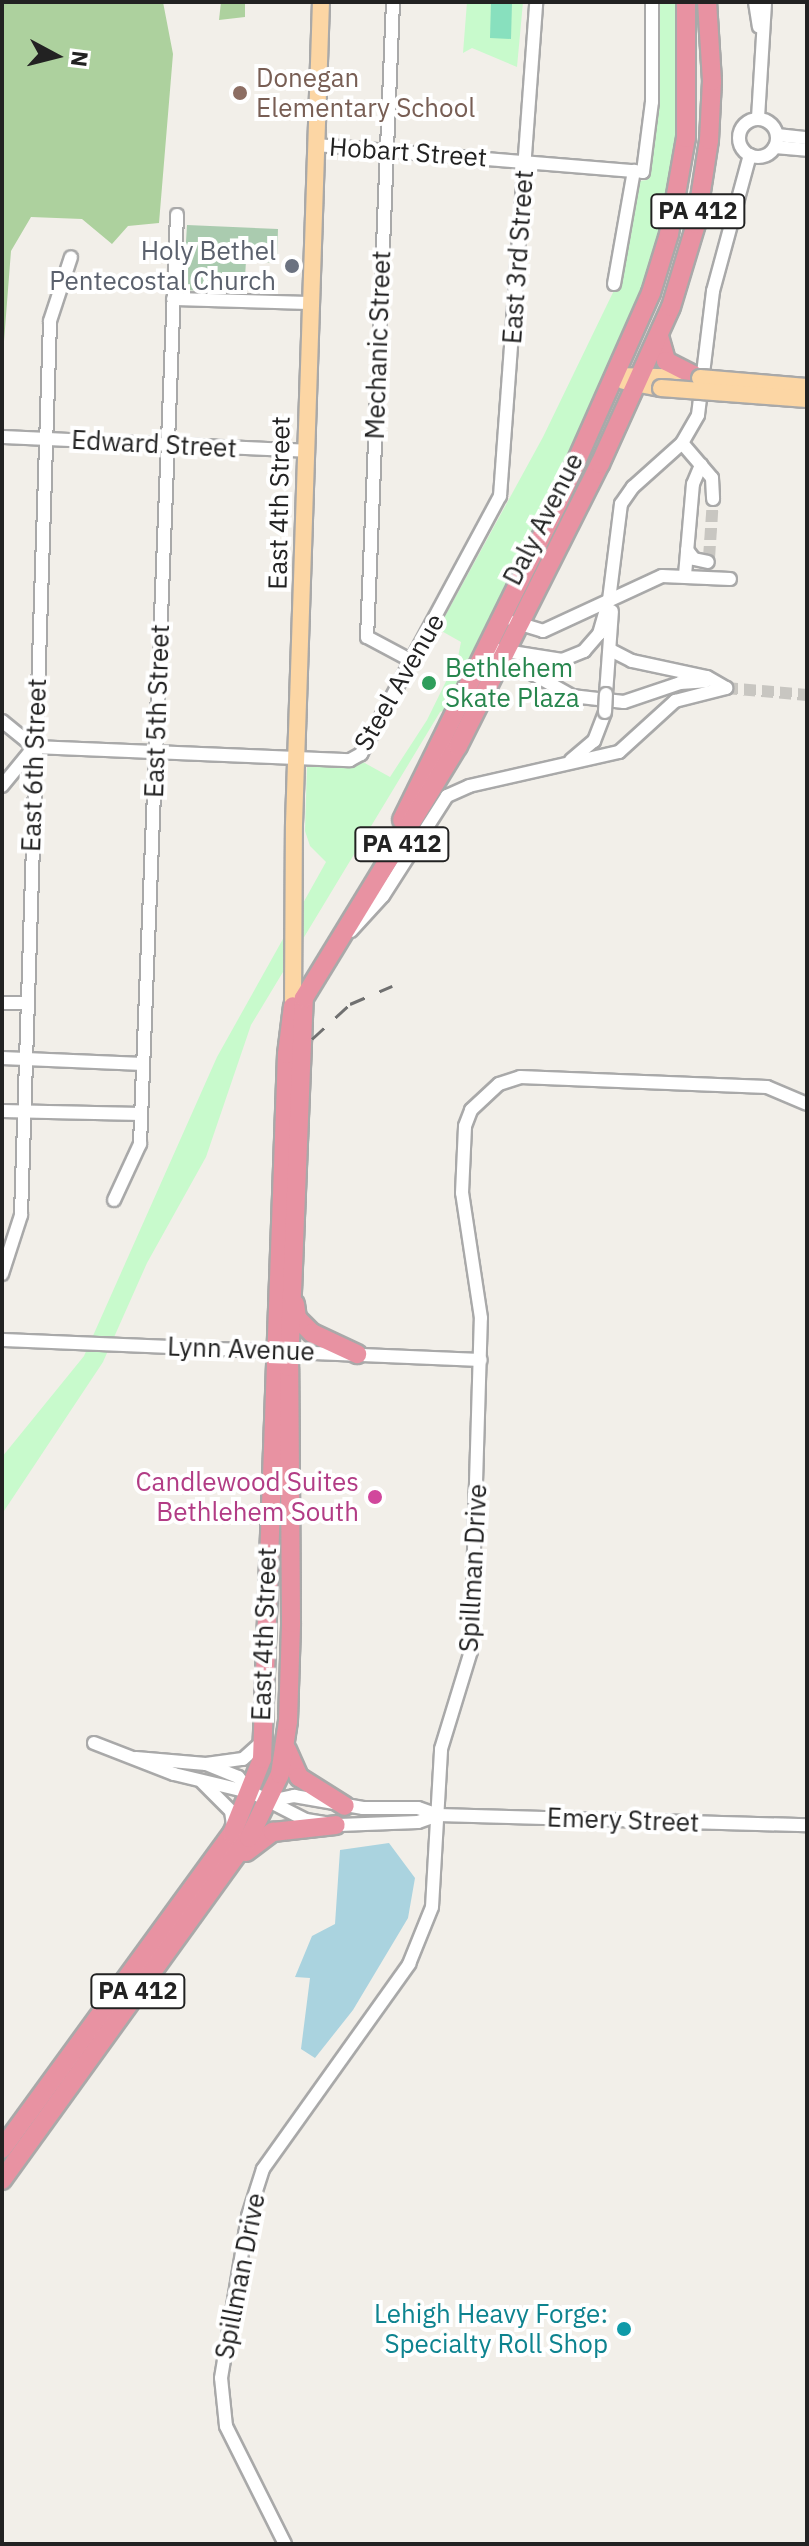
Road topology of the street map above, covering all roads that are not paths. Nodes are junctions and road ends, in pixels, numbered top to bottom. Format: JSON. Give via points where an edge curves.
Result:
{"nodes":[{"id":1,"x":321,"y":2,"type":"edge"},
{"id":2,"x":393,"y":2,"type":"edge"},
{"id":3,"x":536,"y":2,"type":"edge"},
{"id":4,"x":652,"y":2,"type":"edge"},
{"id":5,"x":686,"y":2,"type":"edge"},
{"id":6,"x":707,"y":2,"type":"edge"},
{"id":7,"x":755,"y":2,"type":"edge"},
{"id":8,"x":765,"y":2,"type":"edge"},
{"id":9,"x":760,"y":30,"type":"junction"},
{"id":10,"x":758,"y":118,"type":"junction"},
{"id":11,"x":807,"y":138,"type":"edge"},
{"id":12,"x":776,"y":141,"type":"junction"},
{"id":13,"x":316,"y":145,"type":"junction"},
{"id":14,"x":384,"y":149,"type":"junction"},
{"id":15,"x":807,"y":150,"type":"edge"},
{"id":16,"x":750,"y":155,"type":"junction"},
{"id":17,"x":525,"y":160,"type":"junction"},
{"id":18,"x":638,"y":171,"type":"junction"},
{"id":19,"x":177,"y":215,"type":"dead end"},
{"id":20,"x":71,"y":257,"type":"dead end"},
{"id":21,"x":614,"y":284,"type":"dead end"},
{"id":22,"x":173,"y":299,"type":"junction"},
{"id":23,"x":311,"y":303,"type":"junction"},
{"id":24,"x":659,"y":336,"type":"junction"},
{"id":25,"x":663,"y":375,"type":"junction"},
{"id":26,"x":616,"y":376,"type":"junction"},
{"id":27,"x":700,"y":378,"type":"joint"},
{"id":28,"x":639,"y":380,"type":"junction"},
{"id":29,"x":807,"y":387,"type":"edge"},
{"id":30,"x":807,"y":399,"type":"edge"},
{"id":31,"x":2,"y":437,"type":"edge"},
{"id":32,"x":46,"y":439,"type":"junction"},
{"id":33,"x":682,"y":443,"type":"junction"},
{"id":34,"x":168,"y":444,"type":"junction"},
{"id":35,"x":306,"y":451,"type":"junction"},
{"id":36,"x":701,"y":465,"type":"junction"},
{"id":37,"x":713,"y":499,"type":"tunnel mouth"},
{"id":38,"x":494,"y":511,"type":"joint"},
{"id":39,"x":687,"y":550,"type":"junction"},
{"id":40,"x":709,"y":560,"type":"junction"},
{"id":41,"x":685,"y":575,"type":"junction"},
{"id":42,"x":707,"y":577,"type":"junction"},
{"id":43,"x":512,"y":600,"type":"junction"},
{"id":44,"x":609,"y":600,"type":"junction"},
{"id":45,"x":518,"y":626,"type":"junction"},
{"id":46,"x":610,"y":650,"type":"junction"},
{"id":47,"x":496,"y":657,"type":"junction"},
{"id":48,"x":412,"y":661,"type":"junction"},
{"id":49,"x":721,"y":687,"type":"junction"},
{"id":50,"x":2,"y":721,"type":"edge"},
{"id":51,"x":34,"y":747,"type":"junction"},
{"id":52,"x":155,"y":752,"type":"junction"},
{"id":53,"x":297,"y":758,"type":"junction"},
{"id":54,"x":556,"y":766,"type":"junction"},
{"id":55,"x":2,"y":786,"type":"edge"},
{"id":56,"x":329,"y":953,"type":"junction"},
{"id":57,"x":2,"y":1003,"type":"edge"},
{"id":58,"x":27,"y":1003,"type":"junction"},
{"id":59,"x":297,"y":1012,"type":"junction"},
{"id":60,"x":2,"y":1058,"type":"edge"},
{"id":61,"x":294,"y":1058,"type":"junction"},
{"id":62,"x":25,"y":1059,"type":"junction"},
{"id":63,"x":143,"y":1064,"type":"junction"},
{"id":64,"x":807,"y":1104,"type":"edge"},
{"id":65,"x":2,"y":1111,"type":"edge"},
{"id":66,"x":24,"y":1111,"type":"junction"},
{"id":67,"x":141,"y":1114,"type":"junction"},
{"id":68,"x":114,"y":1200,"type":"dead end"},
{"id":69,"x":2,"y":1274,"type":"edge"},
{"id":70,"x":292,"y":1290,"type":"junction"},
{"id":71,"x":2,"y":1340,"type":"edge"},
{"id":72,"x":283,"y":1350,"type":"junction"},
{"id":73,"x":357,"y":1354,"type":"junction"},
{"id":74,"x":481,"y":1360,"type":"junction"},
{"id":75,"x":267,"y":1735,"type":"junction"},
{"id":76,"x":94,"y":1743,"type":"dead end"},
{"id":77,"x":286,"y":1745,"type":"junction"},
{"id":78,"x":136,"y":1758,"type":"junction"},
{"id":79,"x":206,"y":1764,"type":"junction"},
{"id":80,"x":202,"y":1782,"type":"junction"},
{"id":81,"x":261,"y":1797,"type":"junction"},
{"id":82,"x":345,"y":1806,"type":"junction"},
{"id":83,"x":438,"y":1815,"type":"junction"},
{"id":84,"x":336,"y":1825,"type":"junction"},
{"id":85,"x":807,"y":1825,"type":"edge"},
{"id":86,"x":232,"y":1834,"type":"junction"},
{"id":87,"x":227,"y":1870,"type":"junction"},
{"id":88,"x":2,"y":2149,"type":"edge"},
{"id":89,"x":2,"y":2180,"type":"edge"},
{"id":90,"x":285,"y":2544,"type":"edge"}],
"edges":[{"from":1,"to":13,"type":"main road","name":"East 4th Street"},
{"from":2,"to":14,"type":"street","name":"Mechanic Street"},
{"from":3,"to":17,"type":"street","name":"East 3rd Street"},
{"from":4,"to":18,"type":"street","via":[[652,102]]},
{"from":5,"to":26,"type":"highway","name":"Daly Avenue","number":"PA 412","via":[[689,103],[680,182],[661,265]]},
{"from":6,"to":24,"type":"highway","name":"Daly Avenue","number":"PA 412","via":[[712,81],[706,165],[692,241]]},
{"from":7,"to":9,"type":"street"},
{"from":8,"to":9,"type":"street"},
{"from":9,"to":10,"type":"street"},
{"from":10,"to":12,"type":"street","via":[[773,125]]},
{"from":10,"to":16,"type":"street","via":[[740,131],[741,148]]},
{"from":11,"to":12,"type":"street"},
{"from":12,"to":15,"type":"street"},
{"from":12,"to":16,"type":"street","via":[[761,157]]},
{"from":13,"to":14,"type":"street","name":"Hobart Street"},
{"from":13,"to":23,"type":"main road","name":"East 4th Street"},
{"from":14,"to":17,"type":"street","name":"Hobart Street"},
{"from":14,"to":48,"type":"street","name":"Mechanic Street","via":[[367,637]]},
{"from":16,"to":33,"type":"street","via":[[713,291],[700,406]]},
{"from":17,"to":18,"type":"street","name":"Hobart Street"},
{"from":17,"to":38,"type":"street","name":"East 3rd Street","via":[[500,496]]},
{"from":18,"to":21,"type":"street"},
{"from":19,"to":22,"type":"street","name":"East 5th Street"},
{"from":20,"to":32,"type":"street","name":"East 6th Street","via":[[50,312]]},
{"from":22,"to":23,"type":"street"},
{"from":22,"to":34,"type":"street","name":"East 5th Street"},
{"from":23,"to":35,"type":"main road","name":"East 4th Street"},
{"from":24,"to":25,"type":"highway"},
{"from":24,"to":28,"type":"highway","name":"Daly Avenue","number":"PA 412"},
{"from":25,"to":27,"type":"highway"},
{"from":25,"to":28,"type":"main road"},
{"from":25,"to":30,"type":"main road","bridge":true},
{"from":26,"to":28,"type":"main road"},
{"from":26,"to":43,"type":"highway","name":"Daly Avenue","number":"PA 412"},
{"from":27,"to":29,"type":"main road","bridge":true},
{"from":28,"to":45,"type":"highway","name":"Daly Avenue","number":"PA 412"},
{"from":31,"to":32,"type":"street","name":"Edward Street"},
{"from":32,"to":34,"type":"street","name":"Edward Street"},
{"from":32,"to":51,"type":"street","name":"East 6th Street"},
{"from":33,"to":36,"type":"street"},
{"from":33,"to":44,"type":"street","via":[[621,504]]},
{"from":34,"to":35,"type":"street","name":"Edward Street"},
{"from":34,"to":52,"type":"street","name":"East 5th Street"},
{"from":35,"to":53,"type":"main road","name":"East 4th Street"},
{"from":36,"to":37,"type":"street","via":[[712,478]]},
{"from":36,"to":39,"type":"street","via":[[693,484]]},
{"from":38,"to":48,"type":"street","name":"Steel Avenue"},
{"from":39,"to":40,"type":"street","via":[[694,559]]},
{"from":39,"to":41,"type":"street"},
{"from":40,"to":42,"type":"street"},
{"from":40,"to":42,"type":"street","via":[[727,579]]},
{"from":41,"to":42,"type":"street"},
{"from":41,"to":44,"type":"street","via":[[662,576]]},
{"from":43,"to":45,"type":"street","via":[[512,619]]},
{"from":43,"to":47,"type":"highway","name":"Daly Avenue","number":"PA 412"},
{"from":44,"to":45,"type":"street","via":[[543,631]]},
{"from":44,"to":46,"type":"street"},
{"from":44,"to":47,"type":"street","via":[[599,634],[579,654],[547,661]]},
{"from":45,"to":47,"type":"highway","name":"Daly Avenue","number":"PA 412"},
{"from":46,"to":49,"type":"street"},
{"from":46,"to":54,"type":"street","bridge":true,"via":[[605,712],[586,750]]},
{"from":47,"to":49,"type":"street","via":[[572,696],[624,702],[685,682]]},
{"from":47,"to":56,"type":"highway","name":"Daly Avenue","number":"PA 412","via":[[424,807]]},
{"from":47,"to":59,"type":"highway","name":"Daly Avenue","number":"PA 412","via":[[469,684],[414,799],[303,974]]},
{"from":48,"to":53,"type":"street","name":"Steel Avenue","via":[[358,758]]},
{"from":49,"to":54,"type":"street","via":[[675,701],[619,752]]},
{"from":50,"to":51,"type":"street"},
{"from":51,"to":52,"type":"street"},
{"from":51,"to":55,"type":"street"},
{"from":51,"to":58,"type":"street","name":"East 6th Street"},
{"from":52,"to":53,"type":"street"},
{"from":52,"to":63,"type":"street","name":"East 5th Street"},
{"from":53,"to":59,"type":"main road","name":"East 4th Street","via":[[292,960]]},
{"from":54,"to":56,"type":"street","via":[[469,786],[441,800],[383,896]]},
{"from":56,"to":59,"type":"highway","name":"Daly Avenue","number":"PA 412"},
{"from":57,"to":58,"type":"street"},
{"from":58,"to":62,"type":"street","name":"East 6th Street"},
{"from":59,"to":61,"type":"highway","name":"East 4th Street","number":"PA 412"},
{"from":59,"to":61,"type":"highway","name":"East 4th Street","number":"PA 412","via":[[301,1038]]},
{"from":60,"to":62,"type":"street"},
{"from":61,"to":70,"type":"highway","name":"East 4th Street","number":"PA 412"},
{"from":61,"to":72,"type":"highway","name":"East 4th Street","number":"PA 412","via":[[286,1078]]},
{"from":62,"to":63,"type":"street"},
{"from":62,"to":66,"type":"street","name":"East 6th Street"},
{"from":63,"to":67,"type":"street","name":"East 5th Street"},
{"from":64,"to":74,"type":"street","name":"Spillman Drive","via":[[767,1087],[520,1077],[499,1084],[471,1110],[462,1173],[481,1318]]},
{"from":65,"to":66,"type":"street"},
{"from":66,"to":67,"type":"street"},
{"from":66,"to":69,"type":"street","name":"East 6th Street","via":[[21,1215]]},
{"from":67,"to":68,"type":"street","name":"East 5th Street","via":[[137,1158]]},
{"from":70,"to":72,"type":"highway","name":"East 4th Street","number":"PA 412"},
{"from":70,"to":73,"type":"highway","via":[[304,1326]]},
{"from":71,"to":72,"type":"street","name":"Lynn Avenue"},
{"from":72,"to":73,"type":"street","name":"Lynn Avenue"},
{"from":72,"to":75,"type":"highway","name":"East 4th Street","number":"PA 412"},
{"from":72,"to":77,"type":"highway","name":"East 4th Street","number":"PA 412","via":[[293,1542]]},
{"from":73,"to":74,"type":"street","name":"Lynn Avenue"},
{"from":74,"to":83,"type":"street","name":"Spillman Drive","via":[[471,1651],[441,1749]]},
{"from":75,"to":79,"type":"street","via":[[245,1758]]},
{"from":75,"to":81,"type":"highway","name":"East 4th Street","number":"PA 412"},
{"from":76,"to":78,"type":"street","name":"Emery Street"},
{"from":77,"to":81,"type":"highway","name":"East 4th Street","number":"PA 412"},
{"from":77,"to":82,"type":"highway","via":[[299,1777]]},
{"from":78,"to":79,"type":"street","name":"Emery Street"},
{"from":78,"to":80,"type":"street","name":"Emery Street"},
{"from":79,"to":81,"type":"street","name":"Emery Street","via":[[238,1777]]},
{"from":80,"to":81,"type":"street","name":"Emery Street"},
{"from":80,"to":86,"type":"street","via":[[231,1811]]},
{"from":81,"to":82,"type":"street","name":"Emery Street","via":[[294,1796]]},
{"from":81,"to":84,"type":"street","name":"Emery Street","via":[[287,1814]]},
{"from":81,"to":86,"type":"highway","name":"East 4th Street","number":"PA 412"},
{"from":81,"to":87,"type":"highway","name":"East 4th Street","number":"PA 412"},
{"from":82,"to":83,"type":"street","name":"Emery Street","via":[[418,1808]]},
{"from":83,"to":84,"type":"street","name":"Emery Street","via":[[418,1822]]},
{"from":83,"to":85,"type":"street","name":"Emery Street"},
{"from":83,"to":90,"type":"street","name":"Spillman Drive","via":[[434,1897],[415,1952],[267,2159],[248,2216],[220,2399],[236,2448]]},
{"from":84,"to":87,"type":"highway","via":[[273,1832]]},
{"from":86,"to":88,"type":"highway","name":"East 4th Street","number":"PA 412"},
{"from":87,"to":89,"type":"highway","name":"East 4th Street","number":"PA 412"}]}
